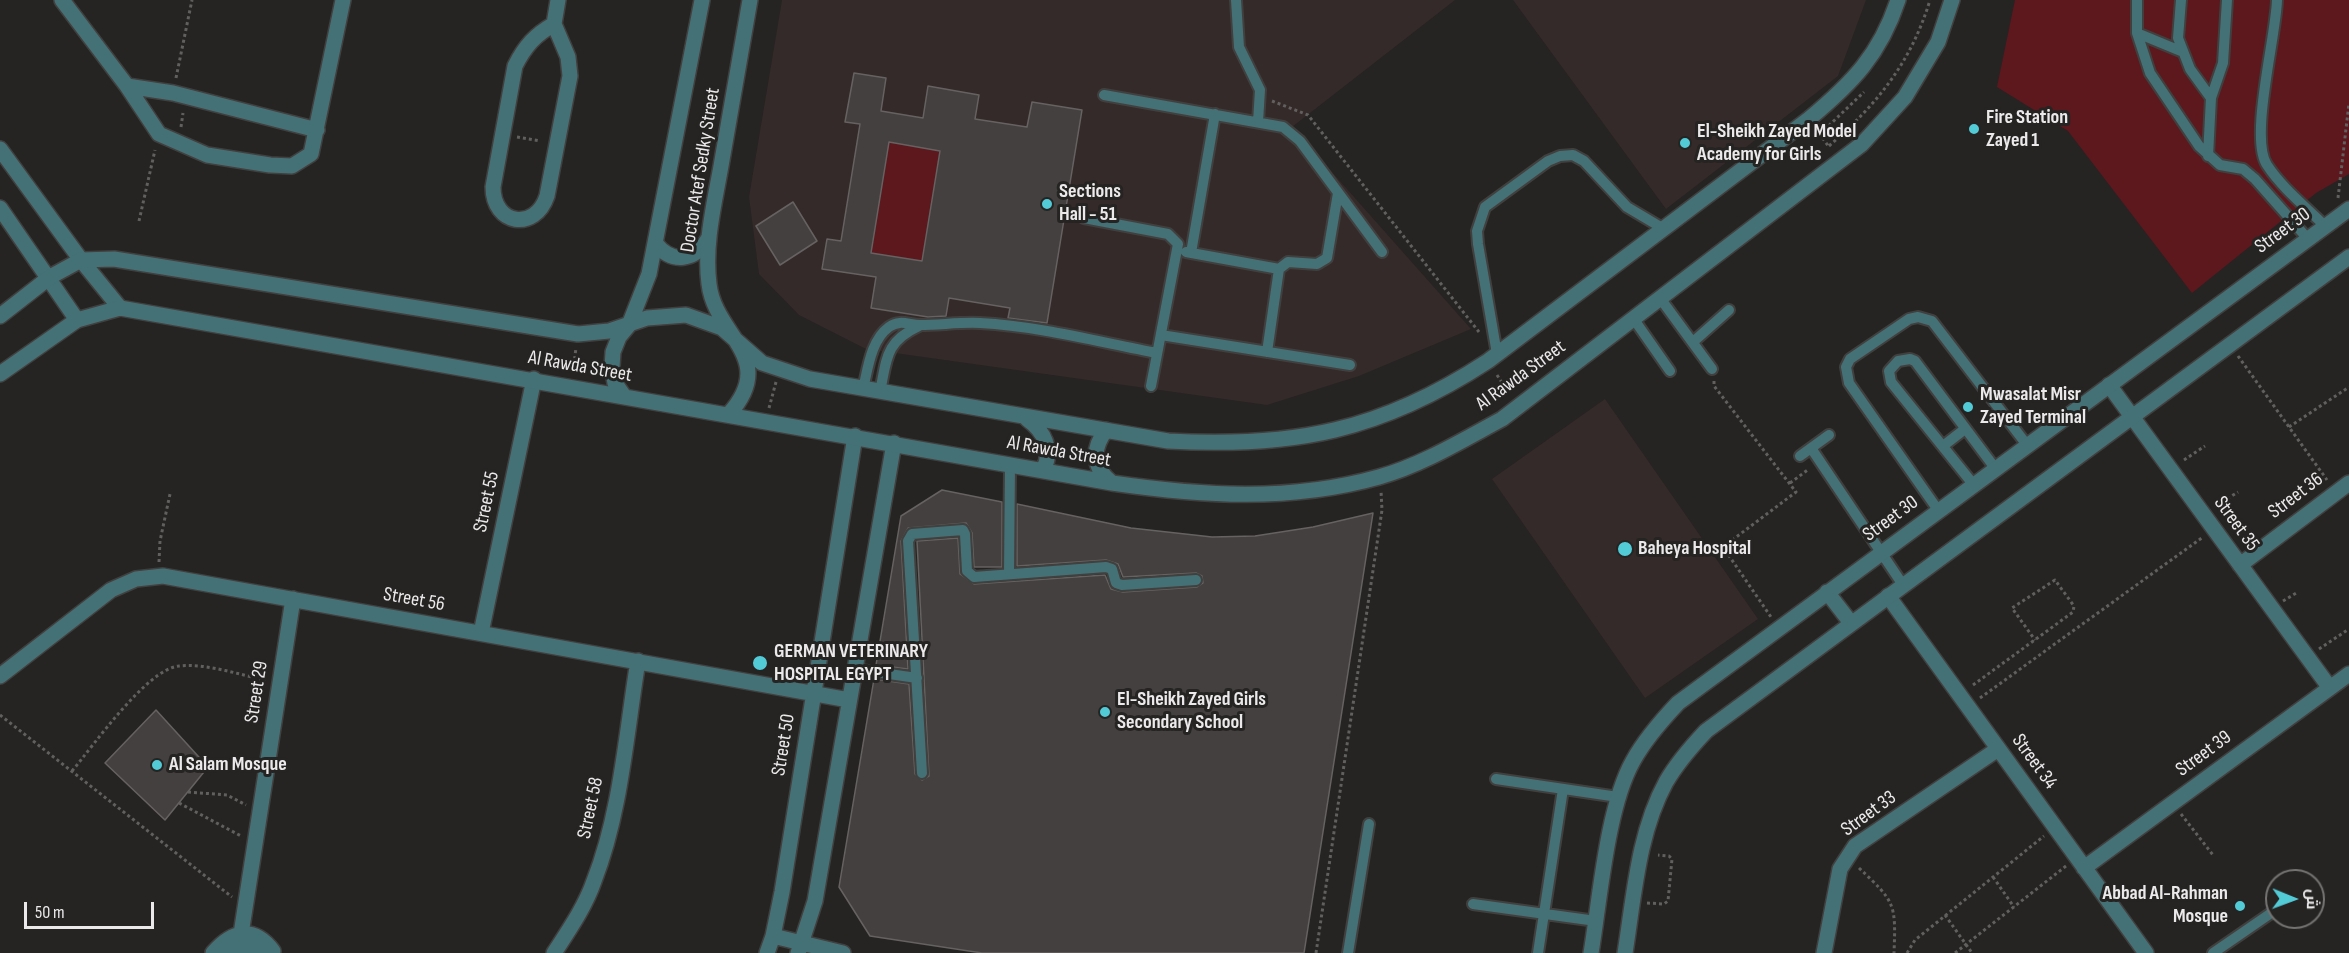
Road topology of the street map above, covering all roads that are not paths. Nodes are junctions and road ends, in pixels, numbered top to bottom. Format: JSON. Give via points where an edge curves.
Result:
{"nodes":[{"id":1,"x":62,"y":0,"type":"edge"},
{"id":2,"x":343,"y":0,"type":"edge"},
{"id":3,"x":558,"y":0,"type":"edge"},
{"id":4,"x":702,"y":0,"type":"edge"},
{"id":5,"x":750,"y":0,"type":"edge"},
{"id":6,"x":1236,"y":0,"type":"edge"},
{"id":7,"x":1898,"y":0,"type":"edge"},
{"id":8,"x":1952,"y":0,"type":"edge"},
{"id":9,"x":2137,"y":0,"type":"edge"},
{"id":10,"x":2181,"y":0,"type":"edge"},
{"id":11,"x":2227,"y":0,"type":"edge"},
{"id":12,"x":2277,"y":0,"type":"edge"},
{"id":13,"x":554,"y":24,"type":"junction"},
{"id":14,"x":2137,"y":33,"type":"junction"},
{"id":15,"x":2183,"y":52,"type":"junction"},
{"id":16,"x":127,"y":86,"type":"junction"},
{"id":17,"x":1104,"y":95,"type":"dead end"},
{"id":18,"x":2211,"y":98,"type":"junction"},
{"id":19,"x":1215,"y":114,"type":"junction"},
{"id":20,"x":1258,"y":122,"type":"junction"},
{"id":21,"x":316,"y":130,"type":"junction"},
{"id":22,"x":0,"y":149,"type":"edge"},
{"id":23,"x":2208,"y":156,"type":"junction"},
{"id":24,"x":1338,"y":193,"type":"junction"},
{"id":25,"x":0,"y":208,"type":"edge"},
{"id":26,"x":2337,"y":218,"type":"edge"},
{"id":27,"x":1084,"y":219,"type":"dead end"},
{"id":28,"x":1664,"y":229,"type":"junction"},
{"id":29,"x":708,"y":239,"type":"junction"},
{"id":30,"x":2308,"y":239,"type":"junction"},
{"id":31,"x":656,"y":244,"type":"junction"},
{"id":32,"x":1177,"y":250,"type":"junction"},
{"id":33,"x":1382,"y":252,"type":"dead end"},
{"id":34,"x":1191,"y":253,"type":"junction"},
{"id":35,"x":2349,"y":257,"type":"edge"},
{"id":36,"x":81,"y":260,"type":"junction"},
{"id":37,"x":1279,"y":269,"type":"junction"},
{"id":38,"x":50,"y":277,"type":"junction"},
{"id":39,"x":1660,"y":298,"type":"junction"},
{"id":40,"x":120,"y":308,"type":"junction"},
{"id":41,"x":1729,"y":310,"type":"dead end"},
{"id":42,"x":0,"y":316,"type":"edge"},
{"id":43,"x":1633,"y":318,"type":"junction"},
{"id":44,"x":77,"y":320,"type":"junction"},
{"id":45,"x":629,"y":325,"type":"junction"},
{"id":46,"x":919,"y":325,"type":"junction"},
{"id":47,"x":1161,"y":335,"type":"junction"},
{"id":48,"x":738,"y":340,"type":"junction"},
{"id":49,"x":1693,"y":342,"type":"junction"},
{"id":50,"x":1158,"y":352,"type":"junction"},
{"id":51,"x":1266,"y":352,"type":"junction"},
{"id":52,"x":1492,"y":358,"type":"junction"},
{"id":53,"x":1350,"y":365,"type":"dead end"},
{"id":54,"x":1712,"y":369,"type":"road end"},
{"id":55,"x":1670,"y":371,"type":"dead end"},
{"id":56,"x":0,"y":374,"type":"edge"},
{"id":57,"x":534,"y":379,"type":"junction"},
{"id":58,"x":2109,"y":385,"type":"junction"},
{"id":59,"x":1151,"y":386,"type":"dead end"},
{"id":60,"x":863,"y":389,"type":"junction"},
{"id":61,"x":880,"y":392,"type":"junction"},
{"id":62,"x":624,"y":396,"type":"junction"},
{"id":63,"x":729,"y":414,"type":"junction"},
{"id":64,"x":1027,"y":418,"type":"junction"},
{"id":65,"x":2133,"y":418,"type":"junction"},
{"id":66,"x":1965,"y":429,"type":"junction"},
{"id":67,"x":1106,"y":430,"type":"junction"},
{"id":68,"x":1829,"y":435,"type":"dead end"},
{"id":69,"x":855,"y":436,"type":"junction"},
{"id":70,"x":894,"y":443,"type":"junction"},
{"id":71,"x":2027,"y":445,"type":"junction"},
{"id":72,"x":1943,"y":446,"type":"junction"},
{"id":73,"x":1811,"y":448,"type":"junction"},
{"id":74,"x":1800,"y":456,"type":"dead end"},
{"id":75,"x":1010,"y":464,"type":"junction"},
{"id":76,"x":1995,"y":468,"type":"junction"},
{"id":77,"x":1043,"y":470,"type":"junction"},
{"id":78,"x":1112,"y":483,"type":"junction"},
{"id":79,"x":1973,"y":484,"type":"junction"},
{"id":80,"x":2343,"y":488,"type":"edge"},
{"id":81,"x":1938,"y":510,"type":"junction"},
{"id":82,"x":1881,"y":553,"type":"junction"},
{"id":83,"x":2240,"y":565,"type":"junction"},
{"id":84,"x":1009,"y":574,"type":"junction"},
{"id":85,"x":1196,"y":580,"type":"dead end"},
{"id":86,"x":1903,"y":585,"type":"junction"},
{"id":87,"x":1827,"y":592,"type":"junction"},
{"id":88,"x":1888,"y":596,"type":"junction"},
{"id":89,"x":293,"y":599,"type":"junction"},
{"id":90,"x":1851,"y":623,"type":"junction"},
{"id":91,"x":481,"y":633,"type":"junction"},
{"id":92,"x":638,"y":662,"type":"junction"},
{"id":93,"x":3,"y":668,"type":"edge"},
{"id":94,"x":854,"y":669,"type":"junction"},
{"id":95,"x":2349,"y":674,"type":"edge"},
{"id":96,"x":917,"y":678,"type":"junction"},
{"id":97,"x":2330,"y":688,"type":"junction"},
{"id":98,"x":814,"y":694,"type":"junction"},
{"id":99,"x":849,"y":700,"type":"junction"},
{"id":100,"x":1998,"y":749,"type":"junction"},
{"id":101,"x":922,"y":773,"type":"dead end"},
{"id":102,"x":1496,"y":779,"type":"dead end"},
{"id":103,"x":1563,"y":789,"type":"junction"},
{"id":104,"x":1618,"y":797,"type":"junction"},
{"id":105,"x":1369,"y":824,"type":"dead end"},
{"id":106,"x":2081,"y":863,"type":"junction"},
{"id":107,"x":1473,"y":904,"type":"dead end"},
{"id":108,"x":1544,"y":914,"type":"junction"},
{"id":109,"x":2265,"y":917,"type":"edge"},
{"id":110,"x":1596,"y":921,"type":"junction"},
{"id":111,"x":241,"y":934,"type":"junction"},
{"id":112,"x":773,"y":936,"type":"junction"},
{"id":113,"x":799,"y":948,"type":"edge"},
{"id":114,"x":274,"y":952,"type":"edge"},
{"id":115,"x":213,"y":953,"type":"edge"},
{"id":116,"x":226,"y":953,"type":"edge"},
{"id":117,"x":554,"y":953,"type":"edge"},
{"id":118,"x":767,"y":953,"type":"edge"},
{"id":119,"x":843,"y":953,"type":"edge"},
{"id":120,"x":1348,"y":953,"type":"edge"},
{"id":121,"x":1538,"y":953,"type":"edge"},
{"id":122,"x":1591,"y":953,"type":"edge"},
{"id":123,"x":1625,"y":953,"type":"edge"},
{"id":124,"x":1824,"y":953,"type":"edge"},
{"id":125,"x":2146,"y":953,"type":"edge"},
{"id":126,"x":2213,"y":953,"type":"edge"}],
"edges":[{"from":1,"to":16,"type":"street"},
{"from":2,"to":21,"type":"street"},
{"from":3,"to":13,"type":"street"},
{"from":4,"to":31,"type":"street","name":"Doctor Atef Sedky Street"},
{"from":5,"to":29,"type":"street","name":"Doctor Atef Sedky Street"},
{"from":6,"to":20,"type":"lane","via":[[1239,47],[1261,97]]},
{"from":7,"to":28,"type":"street","name":"Al Rawda Street","via":[[1874,52],[1857,75],[1809,119]]},
{"from":8,"to":39,"type":"street","name":"Al Rawda Street","via":[[1938,42],[1905,97],[1862,144]]},
{"from":9,"to":14,"type":"lane"},
{"from":10,"to":15,"type":"lane","via":[[2178,38]]},
{"from":11,"to":18,"type":"lane","via":[[2223,63]]},
{"from":12,"to":26,"type":"lane","via":[[2262,110],[2261,139],[2266,164]]},
{"from":13,"to":13,"type":"street","via":[[563,39],[570,76],[557,144],[543,207],[526,219],[515,219],[497,208],[493,198],[515,66],[524,48]]},
{"from":14,"to":15,"type":"lane"},
{"from":14,"to":23,"type":"lane","via":[[2150,74]]},
{"from":15,"to":18,"type":"lane"},
{"from":16,"to":21,"type":"street","via":[[179,94]]},
{"from":16,"to":21,"type":"street","via":[[159,134],[207,155],[292,166],[311,154]]},
{"from":17,"to":19,"type":"lane"},
{"from":18,"to":23,"type":"lane"},
{"from":19,"to":20,"type":"lane"},
{"from":19,"to":34,"type":"lane"},
{"from":20,"to":24,"type":"lane","via":[[1292,132]]},
{"from":22,"to":36,"type":"street"},
{"from":23,"to":30,"type":"lane","via":[[2220,165],[2243,169]]},
{"from":24,"to":33,"type":"lane"},
{"from":24,"to":37,"type":"lane","via":[[1327,258],[1317,264],[1288,261]]},
{"from":25,"to":38,"type":"street"},
{"from":26,"to":30,"type":"street","name":"Street 30"},
{"from":27,"to":32,"type":"lane","via":[[1168,234],[1178,244]]},
{"from":28,"to":52,"type":"street","name":"Al Rawda Street"},
{"from":28,"to":52,"type":"lane","via":[[1627,207],[1584,161],[1573,155],[1548,161],[1485,207],[1477,231]]},
{"from":29,"to":31,"type":"street","via":[[694,256],[683,259],[663,252]]},
{"from":29,"to":48,"type":"street","name":"Doctor Atef Sedky Street","via":[[709,288],[715,307]]},
{"from":30,"to":58,"type":"street","name":"Street 30"},
{"from":31,"to":45,"type":"street","name":"Doctor Atef Sedky Street"},
{"from":32,"to":34,"type":"lane"},
{"from":32,"to":47,"type":"lane"},
{"from":34,"to":37,"type":"lane"},
{"from":35,"to":65,"type":"street"},
{"from":36,"to":38,"type":"street"},
{"from":36,"to":40,"type":"street"},
{"from":36,"to":45,"type":"street","name":"Al Rawda Street","via":[[148,263],[578,334]]},
{"from":37,"to":51,"type":"lane"},
{"from":38,"to":42,"type":"street"},
{"from":38,"to":44,"type":"street"},
{"from":39,"to":43,"type":"street","name":"Al Rawda Street"},
{"from":39,"to":49,"type":"lane"},
{"from":40,"to":44,"type":"street","name":"Al Rawda Street"},
{"from":40,"to":57,"type":"street","name":"Al Rawda Street"},
{"from":41,"to":49,"type":"lane"},
{"from":43,"to":55,"type":"lane"},
{"from":43,"to":78,"type":"street","name":"Al Rawda Street","via":[[1502,418],[1440,453],[1380,477],[1305,492],[1235,496]]},
{"from":44,"to":56,"type":"street","name":"Al Rawda Street"},
{"from":45,"to":48,"type":"street","name":"Al Rawda Street","via":[[657,316],[686,315],[722,328]]},
{"from":45,"to":62,"type":"street","via":[[613,352],[615,383]]},
{"from":46,"to":50,"type":"lane","via":[[1001,325]]},
{"from":46,"to":60,"type":"lane","via":[[902,322],[881,335],[873,348]]},
{"from":46,"to":61,"type":"lane","via":[[904,333],[888,350]]},
{"from":47,"to":50,"type":"lane"},
{"from":47,"to":51,"type":"lane"},
{"from":48,"to":60,"type":"street","name":"Al Rawda Street","via":[[762,363],[779,370]]},
{"from":48,"to":63,"type":"street","via":[[746,354],[747,387]]},
{"from":49,"to":54,"type":"lane"},
{"from":50,"to":59,"type":"lane"},
{"from":51,"to":53,"type":"lane"},
{"from":52,"to":67,"type":"street","name":"Al Rawda Street","via":[[1444,390],[1392,413],[1305,437],[1225,444],[1168,441]]},
{"from":57,"to":62,"type":"street","name":"Al Rawda Street"},
{"from":57,"to":91,"type":"street","name":"Street 55"},
{"from":58,"to":65,"type":"street","name":"Street 35"},
{"from":58,"to":71,"type":"street","name":"Street 30"},
{"from":60,"to":61,"type":"street","name":"Al Rawda Street"},
{"from":61,"to":64,"type":"street","name":"Al Rawda Street"},
{"from":62,"to":63,"type":"street","name":"Al Rawda Street"},
{"from":63,"to":69,"type":"street","name":"Al Rawda Street"},
{"from":64,"to":67,"type":"street","name":"Al Rawda Street"},
{"from":64,"to":77,"type":"street","via":[[1046,442],[1047,463]]},
{"from":65,"to":83,"type":"street","name":"Street 35"},
{"from":65,"to":86,"type":"street"},
{"from":66,"to":72,"type":"lane"},
{"from":66,"to":72,"type":"lane","via":[[1915,362],[1898,361],[1889,371],[1891,382]]},
{"from":66,"to":76,"type":"lane"},
{"from":67,"to":78,"type":"street","via":[[1098,440],[1096,458],[1102,475]]},
{"from":68,"to":73,"type":"lane"},
{"from":69,"to":70,"type":"street","name":"Al Rawda Street"},
{"from":69,"to":98,"type":"street","name":"Street 50"},
{"from":70,"to":75,"type":"street","name":"Al Rawda Street"},
{"from":70,"to":94,"type":"street"},
{"from":71,"to":76,"type":"street","name":"Street 30"},
{"from":71,"to":81,"type":"lane","via":[[1932,321],[1909,319],[1850,359],[1846,367],[1849,383]]},
{"from":72,"to":79,"type":"lane"},
{"from":73,"to":74,"type":"lane"},
{"from":73,"to":82,"type":"lane"},
{"from":75,"to":77,"type":"street","name":"Al Rawda Street"},
{"from":75,"to":84,"type":"lane"},
{"from":76,"to":79,"type":"street","name":"Street 30"},
{"from":77,"to":78,"type":"street","name":"Al Rawda Street"},
{"from":79,"to":81,"type":"street","name":"Street 30"},
{"from":80,"to":83,"type":"street","name":"Street 36"},
{"from":81,"to":82,"type":"street","name":"Street 30"},
{"from":82,"to":86,"type":"lane"},
{"from":82,"to":87,"type":"street","name":"Street 30"},
{"from":83,"to":97,"type":"street","name":"Street 35"},
{"from":84,"to":85,"type":"lane","via":[[1106,567],[1112,568],[1116,583],[1122,585]]},
{"from":84,"to":96,"type":"lane","via":[[968,574],[963,530],[909,537]]},
{"from":86,"to":88,"type":"street"},
{"from":87,"to":90,"type":"street"},
{"from":87,"to":104,"type":"street","name":"Street 30","via":[[1678,703],[1652,730],[1632,762]]},
{"from":88,"to":90,"type":"street"},
{"from":88,"to":100,"type":"street","name":"Street 34"},
{"from":89,"to":91,"type":"street","name":"Street 56"},
{"from":89,"to":93,"type":"street","name":"Street 56","via":[[163,576],[136,579],[111,590]]},
{"from":89,"to":111,"type":"street","name":"Street 29"},
{"from":90,"to":123,"type":"street","via":[[1706,731],[1684,755],[1653,812]]},
{"from":91,"to":92,"type":"street","name":"Street 56"},
{"from":92,"to":98,"type":"street","name":"Street 56"},
{"from":92,"to":117,"type":"street","name":"Street 58","via":[[612,820],[594,881]]},
{"from":94,"to":96,"type":"lane"},
{"from":94,"to":99,"type":"street"},
{"from":95,"to":97,"type":"street","name":"Street 39"},
{"from":96,"to":101,"type":"lane"},
{"from":97,"to":106,"type":"street","name":"Street 39","via":[[2173,803]]},
{"from":98,"to":99,"type":"street","name":"Street 56"},
{"from":98,"to":112,"type":"street","name":"Street 50"},
{"from":99,"to":113,"type":"street","via":[[815,901]]},
{"from":100,"to":106,"type":"street","name":"Street 34"},
{"from":100,"to":124,"type":"street","name":"Street 33","via":[[1855,846],[1840,869]]},
{"from":102,"to":103,"type":"lane"},
{"from":103,"to":104,"type":"lane"},
{"from":103,"to":108,"type":"lane"},
{"from":104,"to":110,"type":"street","name":"Street 30"},
{"from":105,"to":120,"type":"lane"},
{"from":106,"to":125,"type":"street","name":"Street 34"},
{"from":107,"to":108,"type":"lane"},
{"from":108,"to":110,"type":"lane"},
{"from":108,"to":121,"type":"lane"},
{"from":109,"to":126,"type":"lane"},
{"from":110,"to":122,"type":"street","name":"Street 30"},
{"from":111,"to":114,"type":"street","via":[[260,938]]},
{"from":111,"to":115,"type":"street","via":[[234,935]]},
{"from":112,"to":113,"type":"street"},
{"from":112,"to":118,"type":"street","name":"Street 50"},
{"from":113,"to":119,"type":"street"},
{"from":114,"to":116,"type":"street","via":[[248,946]]}]}
